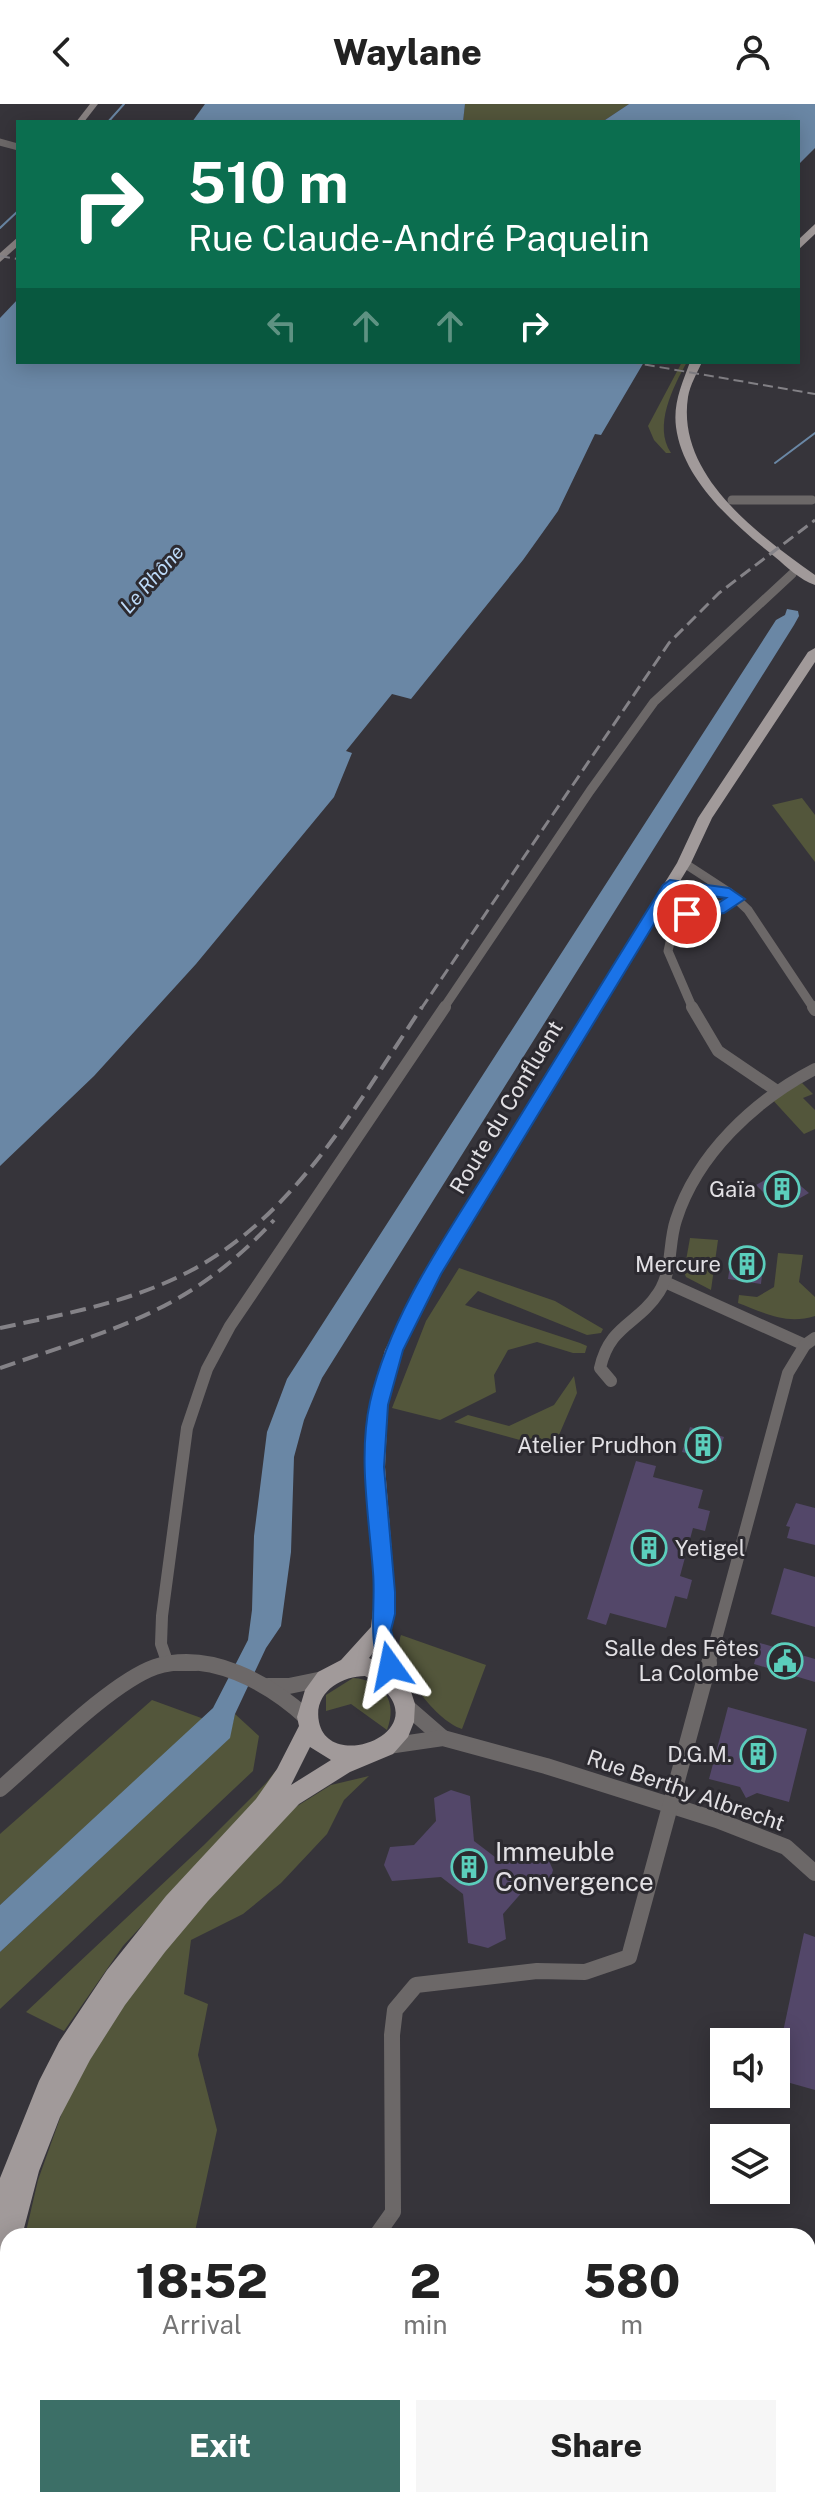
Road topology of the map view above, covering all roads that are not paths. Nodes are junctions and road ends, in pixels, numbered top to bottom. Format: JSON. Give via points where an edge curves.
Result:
{"nodes":[{"id":1,"x":94,"y":104,"type":"edge"},
{"id":2,"x":82,"y":120,"type":"edge"},
{"id":3,"x":815,"y":212,"type":"edge"},
{"id":4,"x":815,"y":227,"type":"edge"},
{"id":5,"x":800,"y":228,"type":"edge"},
{"id":6,"x":16,"y":242,"type":"edge"},
{"id":7,"x":800,"y":245,"type":"edge"},
{"id":8,"x":0,"y":259,"type":"edge"},
{"id":9,"x":695,"y":364,"type":"edge"},
{"id":10,"x":705,"y":364,"type":"edge"},
{"id":11,"x":732,"y":500,"type":"junction"},
{"id":12,"x":812,"y":500,"type":"dead end"},
{"id":13,"x":815,"y":567,"type":"edge"},
{"id":14,"x":793,"y":570,"type":"junction"},
{"id":15,"x":815,"y":581,"type":"edge"},
{"id":16,"x":815,"y":590,"type":"edge"},
{"id":17,"x":815,"y":652,"type":"edge"},
{"id":18,"x":815,"y":667,"type":"edge"},
{"id":19,"x":801,"y":674,"type":"junction"},
{"id":20,"x":684,"y":863,"type":"junction"},
{"id":21,"x":670,"y":885,"type":"junction"},
{"id":22,"x":733,"y":896,"type":"junction"},
{"id":23,"x":815,"y":1010,"type":"edge"},
{"id":24,"x":815,"y":1069,"type":"edge"},
{"id":25,"x":777,"y":1091,"type":"junction"},
{"id":26,"x":665,"y":1282,"type":"junction"},
{"id":27,"x":810,"y":1342,"type":"edge"},
{"id":28,"x":611,"y":1381,"type":"dead end"},
{"id":29,"x":381,"y":1630,"type":"junction"},
{"id":30,"x":168,"y":1664,"type":"junction"},
{"id":31,"x":346,"y":1668,"type":"junction"},
{"id":32,"x":323,"y":1679,"type":"junction"},
{"id":33,"x":263,"y":1684,"type":"junction"},
{"id":34,"x":401,"y":1695,"type":"junction"},
{"id":35,"x":308,"y":1722,"type":"junction"},
{"id":36,"x":443,"y":1738,"type":"junction"},
{"id":37,"x":388,"y":1746,"type":"junction"},
{"id":38,"x":362,"y":1756,"type":"junction"},
{"id":39,"x":0,"y":1789,"type":"edge"},
{"id":40,"x":671,"y":1805,"type":"junction"},
{"id":41,"x":815,"y":1873,"type":"edge"},
{"id":42,"x":0,"y":2219,"type":"edge"},
{"id":43,"x":12,"y":2228,"type":"edge"},
{"id":44,"x":382,"y":2228,"type":"edge"}],
"edges":[{"from":1,"to":2,"type":"main road"},
{"from":3,"to":5,"type":"main road"},
{"from":4,"to":7,"type":"main road"},
{"from":6,"to":8,"type":"main road"},
{"from":9,"to":14,"type":"main road","via":[[680,408],[692,459],[733,514]]},
{"from":10,"to":11,"type":"main road","via":[[689,404],[693,433],[706,466]]},
{"from":11,"to":12,"type":"street"},
{"from":11,"to":13,"type":"main road"},
{"from":14,"to":15,"type":"main road"},
{"from":14,"to":16,"type":"main road"},
{"from":14,"to":30,"type":"street","via":[[654,702],[230,1326],[207,1369],[187,1428],[162,1616],[161,1644]]},
{"from":17,"to":19,"type":"main road","name":"Route du Confluent"},
{"from":18,"to":19,"type":"street"},
{"from":19,"to":20,"type":"main road","name":"Route du Confluent","via":[[705,818]]},
{"from":20,"to":21,"type":"main road","name":"Route du Confluent"},
{"from":20,"to":22,"type":"street"},
{"from":21,"to":22,"type":"street"},
{"from":21,"to":29,"type":"main road","name":"Route du Confluent","via":[[434,1271],[394,1350],[379,1405],[375,1467],[385,1592]]},
{"from":22,"to":23,"type":"street"},
{"from":22,"to":25,"type":"street","via":[[718,909],[675,921],[668,951],[685,995],[718,1051]]},
{"from":24,"to":25,"type":"street"},
{"from":25,"to":26,"type":"street","via":[[689,1186],[675,1222]]},
{"from":26,"to":27,"type":"street"},
{"from":26,"to":28,"type":"street","via":[[642,1314],[607,1344],[600,1368]]},
{"from":27,"to":40,"type":"street","via":[[788,1373]]},
{"from":29,"to":31,"type":"main road"},
{"from":29,"to":34,"type":"main road","name":"Route du Confluent"},
{"from":30,"to":33,"type":"street","via":[[198,1664]]},
{"from":30,"to":39,"type":"street","via":[[124,1683]]},
{"from":31,"to":32,"type":"main road"},
{"from":31,"to":34,"type":"main road","via":[[374,1670]]},
{"from":32,"to":33,"type":"street","via":[[289,1686]]},
{"from":32,"to":35,"type":"main road","via":[[307,1704]]},
{"from":33,"to":35,"type":"street"},
{"from":34,"to":36,"type":"street","name":"Rue Berthy Albrecht"},
{"from":34,"to":37,"type":"main road","via":[[405,1720]]},
{"from":35,"to":38,"type":"main road","via":[[315,1737],[335,1753]]},
{"from":35,"to":42,"type":"main road","via":[[275,1792],[120,1967],[71,2040],[25,2136]]},
{"from":36,"to":37,"type":"street","name":"Rue Berthy Albrecht"},
{"from":36,"to":40,"type":"street","name":"Rue Berthy Albrecht"},
{"from":37,"to":38,"type":"main road"},
{"from":38,"to":43,"type":"main road","via":[[291,1797],[145,1957],[94,2029],[46,2119]]},
{"from":40,"to":41,"type":"street","name":"Rue Berthy Albrecht","via":[[786,1847]]},
{"from":40,"to":44,"type":"street","via":[[629,1957],[588,1971],[537,1971],[416,1985],[395,2010],[393,2212]]}]}
